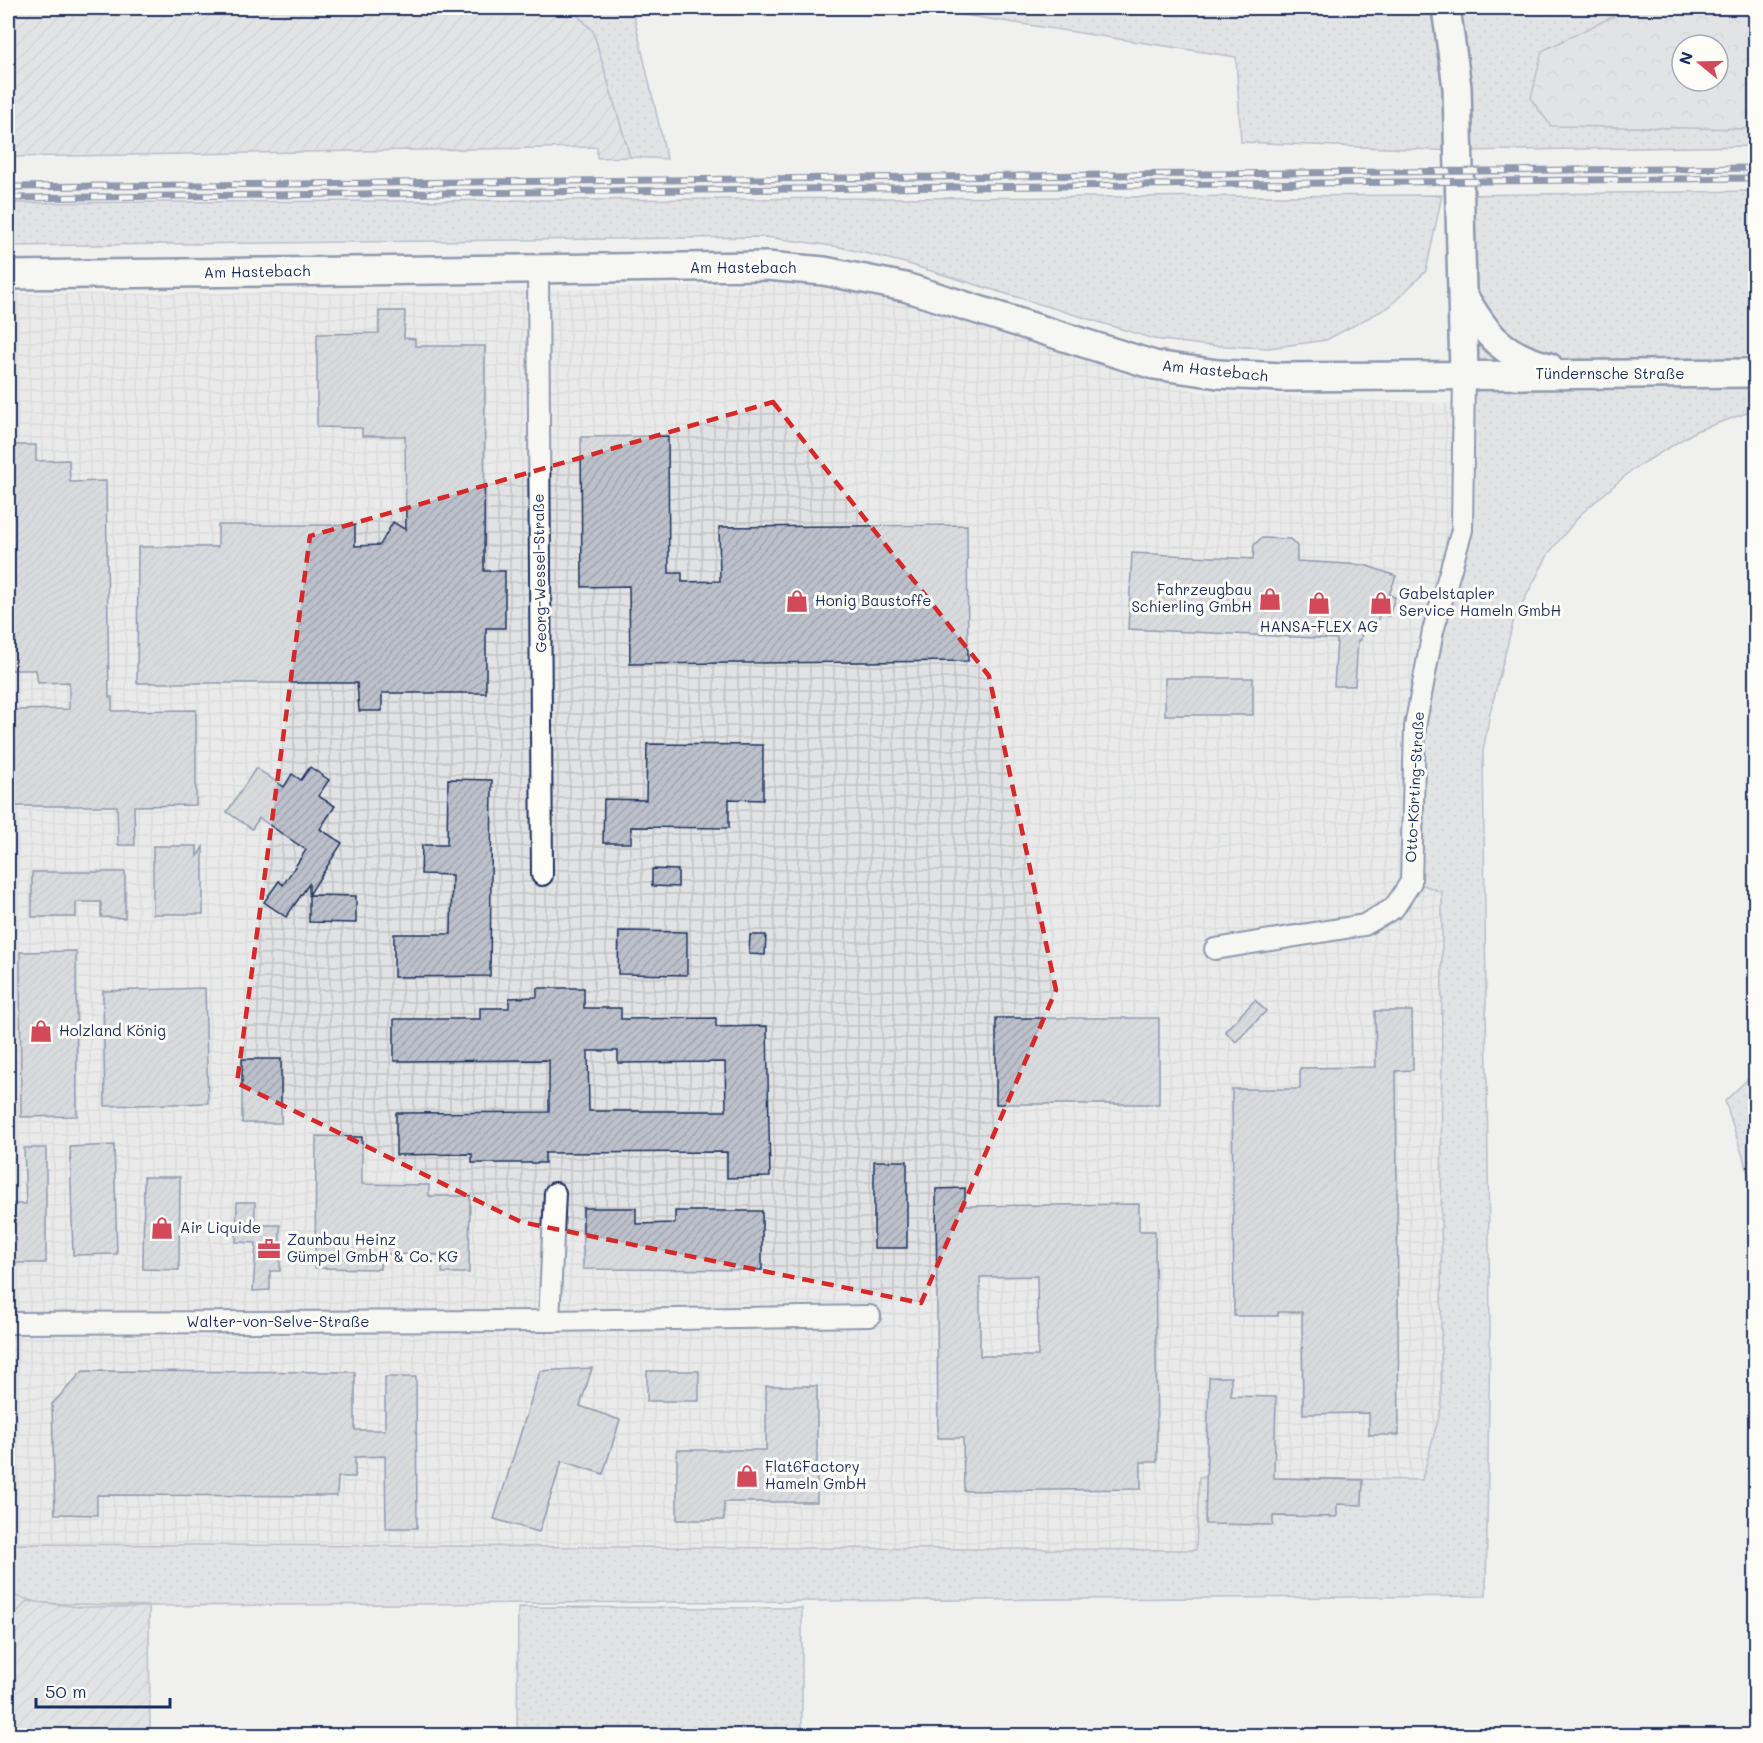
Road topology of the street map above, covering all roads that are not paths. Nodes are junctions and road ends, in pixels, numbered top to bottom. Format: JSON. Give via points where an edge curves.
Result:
{"nodes":[{"id":1,"x":1446,"y":8,"type":"edge"},
{"id":2,"x":538,"y":270,"type":"junction"},
{"id":3,"x":8,"y":275,"type":"edge"},
{"id":4,"x":1463,"y":294,"type":"junction"},
{"id":5,"x":1755,"y":373,"type":"edge"},
{"id":6,"x":1464,"y":374,"type":"junction"},
{"id":7,"x":1574,"y":374,"type":"junction"},
{"id":8,"x":542,"y":875,"type":"dead end"},
{"id":9,"x":1215,"y":949,"type":"dead end"},
{"id":10,"x":555,"y":1193,"type":"dead end"},
{"id":11,"x":870,"y":1316,"type":"dead end"},
{"id":12,"x":549,"y":1322,"type":"junction"},
{"id":13,"x":8,"y":1323,"type":"edge"}],
"edges":[{"from":1,"to":4,"type":"main road","via":[[1457,87]]},
{"from":2,"to":3,"type":"main road","name":"Am Hastebach"},
{"from":2,"to":6,"type":"main road","name":"Am Hastebach","via":[[796,268],[905,287],[1154,365],[1282,377]]},
{"from":2,"to":8,"type":"street","name":"Georg-Wessel-Straße"},
{"from":4,"to":6,"type":"main road"},
{"from":4,"to":7,"type":"main road","via":[[1481,327],[1499,347],[1530,362]]},
{"from":5,"to":7,"type":"main road","name":"Tündernsche Straße"},
{"from":6,"to":7,"type":"main road","name":"Tündernsche Straße"},
{"from":6,"to":9,"type":"street","name":"Otto-Körting-Straße","via":[[1462,530],[1433,631],[1415,727],[1411,882],[1394,908],[1364,925]]},
{"from":10,"to":12,"type":"street"},
{"from":11,"to":12,"type":"street","name":"Walter-von-Selve-Straße"},
{"from":12,"to":13,"type":"street","name":"Walter-von-Selve-Straße"}]}
